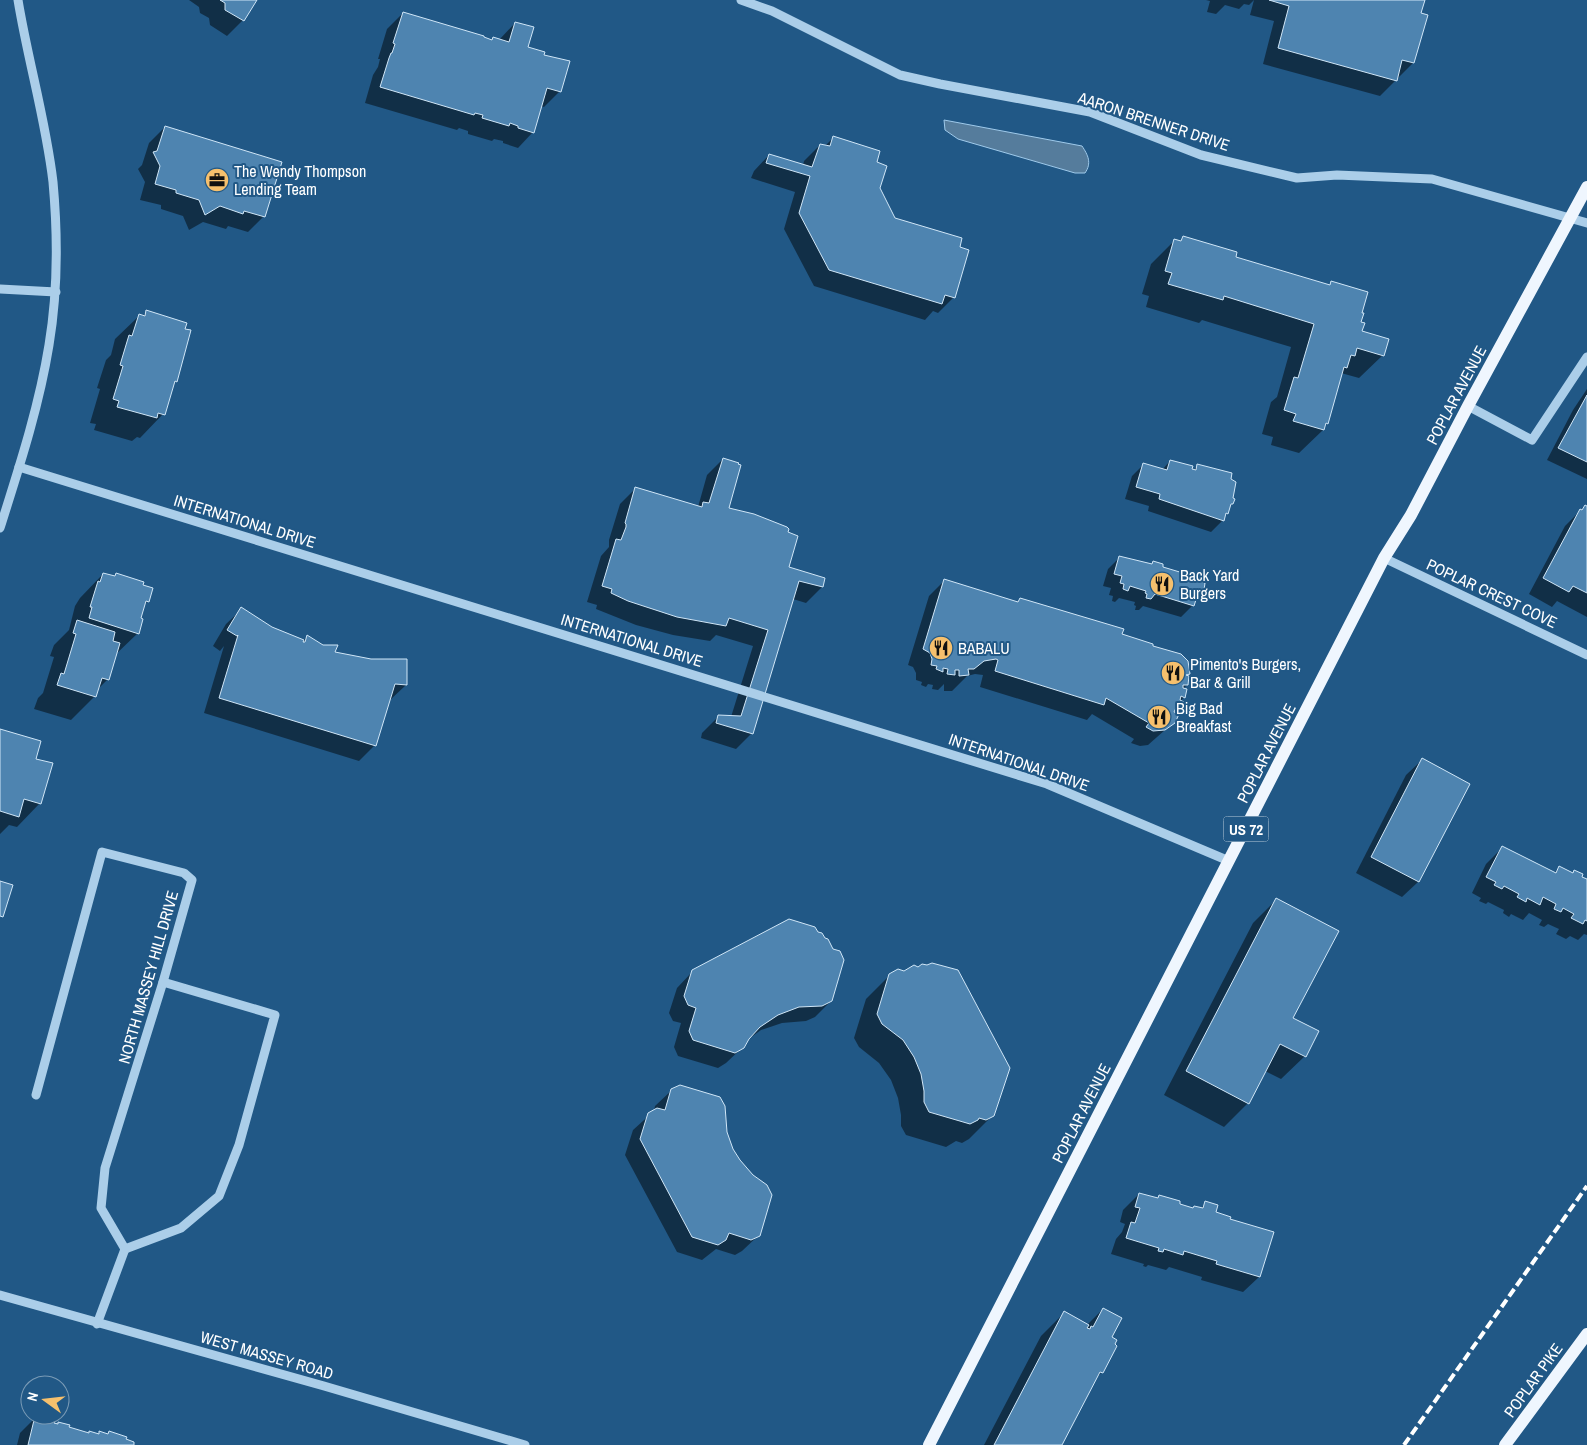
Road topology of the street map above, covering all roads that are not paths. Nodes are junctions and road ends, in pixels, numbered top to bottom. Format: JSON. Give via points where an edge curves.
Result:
{"nodes":[{"id":1,"x":18,"y":0,"type":"edge"},
{"id":2,"x":741,"y":0,"type":"edge"},
{"id":3,"x":1587,"y":187,"type":"edge"},
{"id":4,"x":1571,"y":217,"type":"junction"},
{"id":5,"x":1587,"y":223,"type":"edge"},
{"id":6,"x":0,"y":289,"type":"edge"},
{"id":7,"x":56,"y":292,"type":"junction"},
{"id":8,"x":1587,"y":357,"type":"edge"},
{"id":9,"x":1468,"y":406,"type":"junction"},
{"id":10,"x":19,"y":467,"type":"junction"},
{"id":11,"x":0,"y":528,"type":"edge"},
{"id":12,"x":1384,"y":558,"type":"junction"},
{"id":13,"x":1587,"y":655,"type":"edge"},
{"id":14,"x":1229,"y":861,"type":"junction"},
{"id":15,"x":163,"y":982,"type":"junction"},
{"id":16,"x":36,"y":1095,"type":"dead end"},
{"id":17,"x":125,"y":1249,"type":"junction"},
{"id":18,"x":0,"y":1295,"type":"edge"},
{"id":19,"x":97,"y":1324,"type":"junction"},
{"id":20,"x":1587,"y":1334,"type":"edge"},
{"id":21,"x":525,"y":1445,"type":"edge"},
{"id":22,"x":929,"y":1445,"type":"edge"},
{"id":23,"x":1505,"y":1445,"type":"edge"}],
"edges":[{"from":1,"to":7,"type":"street","via":[[50,166],[56,224]]},
{"from":2,"to":4,"type":"street","name":"AARON BRENNER DRIVE","via":[[900,75],[1090,112],[1201,155],[1297,178],[1337,175],[1432,179]]},
{"from":3,"to":4,"type":"main road","name":"POPLAR AVENUE","number":"US 72"},
{"from":4,"to":5,"type":"street","name":"AARON BRENNER DRIVE"},
{"from":4,"to":9,"type":"main road","name":"POPLAR AVENUE","number":"US 72"},
{"from":6,"to":7,"type":"street"},
{"from":7,"to":10,"type":"street","via":[[48,354]]},
{"from":8,"to":9,"type":"street","via":[[1532,440]]},
{"from":9,"to":12,"type":"main road","name":"POPLAR AVENUE","number":"US 72","via":[[1411,515]]},
{"from":10,"to":11,"type":"street"},
{"from":10,"to":14,"type":"street","name":"INTERNATIONAL DRIVE","via":[[1047,784]]},
{"from":12,"to":13,"type":"street","name":"POPLAR CREST COVE"},
{"from":12,"to":14,"type":"main road","name":"POPLAR AVENUE","number":"US 72"},
{"from":14,"to":22,"type":"main road","name":"POPLAR AVENUE","number":"US 72"},
{"from":15,"to":16,"type":"street","name":"NORTH MASSEY HILL DRIVE","via":[[192,880],[184,873],[102,852]]},
{"from":15,"to":17,"type":"street","name":"NORTH MASSEY HILL DRIVE","via":[[105,1168],[101,1208]]},
{"from":15,"to":17,"type":"street","via":[[276,1015],[239,1145],[219,1196],[181,1228]]},
{"from":17,"to":19,"type":"street"},
{"from":18,"to":19,"type":"street","name":"WEST MASSEY ROAD"},
{"from":19,"to":21,"type":"street","name":"WEST MASSEY ROAD"},
{"from":20,"to":23,"type":"main road","name":"POPLAR PIKE"}]}
